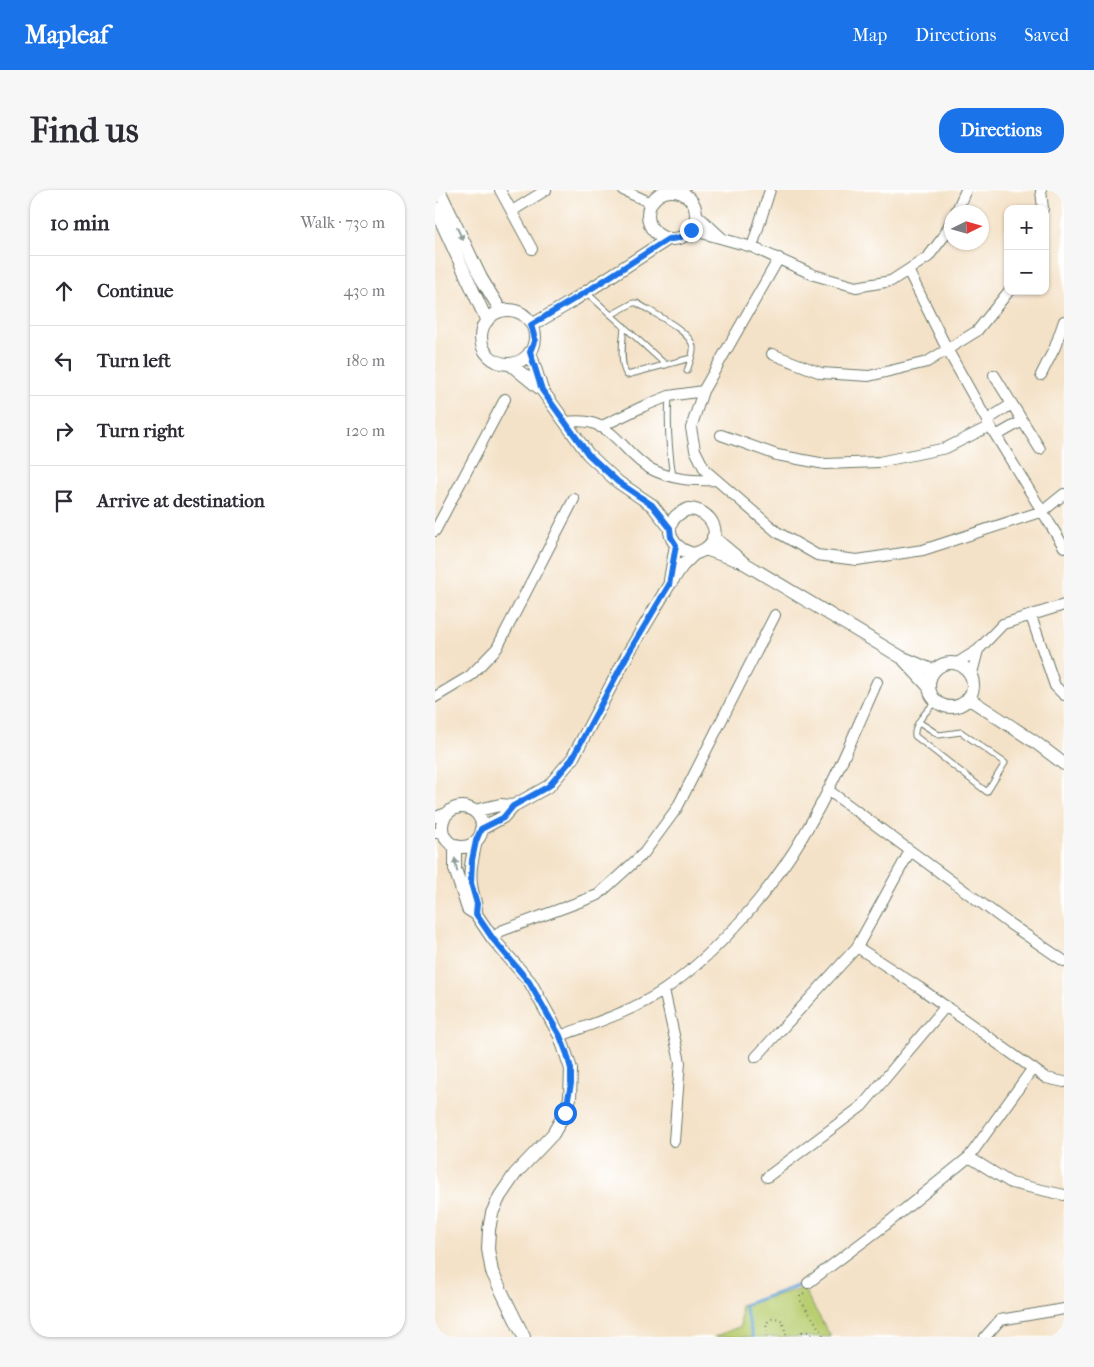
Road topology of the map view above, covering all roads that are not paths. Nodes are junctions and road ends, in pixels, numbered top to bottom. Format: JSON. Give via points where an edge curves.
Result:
{"nodes":[{"id":1,"x":439,"y":190,"type":"edge"},
{"id":2,"x":500,"y":190,"type":"edge"},
{"id":3,"x":546,"y":190,"type":"edge"},
{"id":4,"x":623,"y":190,"type":"edge"},
{"id":5,"x":669,"y":190,"type":"edge"},
{"id":6,"x":770,"y":190,"type":"edge"},
{"id":7,"x":966,"y":190,"type":"edge"},
{"id":8,"x":1041,"y":190,"type":"edge"},
{"id":9,"x":689,"y":194,"type":"edge"},
{"id":10,"x":651,"y":203,"type":"junction"},
{"id":11,"x":958,"y":205,"type":"edge"},
{"id":12,"x":1043,"y":205,"type":"edge"},
{"id":13,"x":435,"y":208,"type":"edge"},
{"id":14,"x":512,"y":211,"type":"junction"},
{"id":15,"x":696,"y":214,"type":"junction"},
{"id":16,"x":691,"y":230,"type":"junction"},
{"id":17,"x":655,"y":232,"type":"junction"},
{"id":18,"x":944,"y":236,"type":"edge"},
{"id":19,"x":668,"y":239,"type":"junction"},
{"id":20,"x":723,"y":239,"type":"junction"},
{"id":21,"x":752,"y":247,"type":"junction"},
{"id":22,"x":533,"y":249,"type":"dead end"},
{"id":23,"x":639,"y":258,"type":"junction"},
{"id":24,"x":779,"y":258,"type":"junction"},
{"id":25,"x":908,"y":270,"type":"junction"},
{"id":26,"x":586,"y":292,"type":"junction"},
{"id":27,"x":1006,"y":295,"type":"edge"},
{"id":28,"x":501,"y":311,"type":"junction"},
{"id":29,"x":611,"y":315,"type":"junction"},
{"id":30,"x":487,"y":321,"type":"junction"},
{"id":31,"x":1064,"y":321,"type":"edge"},
{"id":32,"x":531,"y":325,"type":"junction"},
{"id":33,"x":623,"y":326,"type":"junction"},
{"id":34,"x":947,"y":349,"type":"junction"},
{"id":35,"x":530,"y":352,"type":"junction"},
{"id":36,"x":772,"y":354,"type":"dead end"},
{"id":37,"x":691,"y":358,"type":"junction"},
{"id":38,"x":510,"y":364,"type":"junction"},
{"id":39,"x":666,"y":364,"type":"junction"},
{"id":40,"x":687,"y":371,"type":"dead end"},
{"id":41,"x":994,"y":375,"type":"dead end"},
{"id":42,"x":1041,"y":375,"type":"dead end"},
{"id":43,"x":542,"y":390,"type":"junction"},
{"id":44,"x":703,"y":391,"type":"junction"},
{"id":45,"x":669,"y":396,"type":"junction"},
{"id":46,"x":505,"y":399,"type":"dead end"},
{"id":47,"x":1012,"y":404,"type":"junction"},
{"id":48,"x":1022,"y":421,"type":"junction"},
{"id":49,"x":565,"y":422,"type":"junction"},
{"id":50,"x":989,"y":423,"type":"junction"},
{"id":51,"x":600,"y":427,"type":"junction"},
{"id":52,"x":721,"y":435,"type":"dead end"},
{"id":53,"x":996,"y":436,"type":"junction"},
{"id":54,"x":1040,"y":449,"type":"dead end"},
{"id":55,"x":673,"y":477,"type":"junction"},
{"id":56,"x":716,"y":480,"type":"junction"},
{"id":57,"x":1064,"y":494,"type":"edge"},
{"id":58,"x":573,"y":499,"type":"dead end"},
{"id":59,"x":652,"y":505,"type":"junction"},
{"id":60,"x":682,"y":511,"type":"junction"},
{"id":61,"x":1043,"y":511,"type":"junction"},
{"id":62,"x":670,"y":528,"type":"junction"},
{"id":63,"x":435,"y":531,"type":"edge"},
{"id":64,"x":713,"y":537,"type":"junction"},
{"id":65,"x":676,"y":545,"type":"junction"},
{"id":66,"x":1064,"y":547,"type":"edge"},
{"id":67,"x":699,"y":552,"type":"junction"},
{"id":68,"x":744,"y":563,"type":"junction"},
{"id":69,"x":669,"y":585,"type":"junction"},
{"id":70,"x":1064,"y":605,"type":"edge"},
{"id":71,"x":775,"y":615,"type":"dead end"},
{"id":72,"x":1031,"y":616,"type":"junction"},
{"id":73,"x":979,"y":650,"type":"junction"},
{"id":74,"x":901,"y":656,"type":"junction"},
{"id":75,"x":957,"y":663,"type":"junction"},
{"id":76,"x":934,"y":671,"type":"junction"},
{"id":77,"x":971,"y":677,"type":"junction"},
{"id":78,"x":877,"y":682,"type":"dead end"},
{"id":79,"x":929,"y":687,"type":"junction"},
{"id":80,"x":1064,"y":695,"type":"edge"},
{"id":81,"x":435,"y":697,"type":"edge"},
{"id":82,"x":968,"y":698,"type":"junction"},
{"id":83,"x":936,"y":700,"type":"junction"},
{"id":84,"x":919,"y":722,"type":"junction"},
{"id":85,"x":1064,"y":764,"type":"edge"},
{"id":86,"x":828,"y":790,"type":"junction"},
{"id":87,"x":513,"y":806,"type":"junction"},
{"id":88,"x":474,"y":811,"type":"junction"},
{"id":89,"x":441,"y":815,"type":"edge"},
{"id":90,"x":439,"y":833,"type":"edge"},
{"id":91,"x":479,"y":835,"type":"junction"},
{"id":92,"x":455,"y":845,"type":"junction"},
{"id":93,"x":910,"y":851,"type":"junction"},
{"id":94,"x":476,"y":914,"type":"junction"},
{"id":95,"x":493,"y":939,"type":"junction"},
{"id":96,"x":857,"y":947,"type":"junction"},
{"id":97,"x":1064,"y":961,"type":"edge"},
{"id":98,"x":663,"y":990,"type":"junction"},
{"id":99,"x":945,"y":1006,"type":"junction"},
{"id":100,"x":560,"y":1036,"type":"junction"},
{"id":101,"x":756,"y":1057,"type":"dead end"},
{"id":102,"x":1033,"y":1068,"type":"junction"},
{"id":103,"x":1064,"y":1082,"type":"edge"},
{"id":104,"x":674,"y":1141,"type":"dead end"},
{"id":105,"x":969,"y":1157,"type":"junction"},
{"id":106,"x":767,"y":1177,"type":"dead end"},
{"id":107,"x":1064,"y":1195,"type":"edge"},
{"id":108,"x":808,"y":1283,"type":"road end"},
{"id":109,"x":1064,"y":1309,"type":"edge"},
{"id":110,"x":524,"y":1337,"type":"edge"},
{"id":111,"x":985,"y":1337,"type":"edge"}],
"edges":[{"from":1,"to":28,"type":"street","one_way":true,"via":[[481,278]]},
{"from":2,"to":14,"type":"street"},
{"from":3,"to":14,"type":"street"},
{"from":4,"to":10,"type":"street"},
{"from":5,"to":9,"type":"street"},
{"from":5,"to":10,"type":"street"},
{"from":6,"to":21,"type":"street"},
{"from":7,"to":11,"type":"street"},
{"from":8,"to":12,"type":"street"},
{"from":9,"to":15,"type":"street"},
{"from":10,"to":17,"type":"street","via":[[648,215]]},
{"from":13,"to":30,"type":"street"},
{"from":14,"to":22,"type":"street"},
{"from":15,"to":16,"type":"street"},
{"from":15,"to":20,"type":"street"},
{"from":16,"to":19,"type":"street","via":[[677,239]]},
{"from":16,"to":20,"type":"street"},
{"from":17,"to":19,"type":"street"},
{"from":17,"to":23,"type":"street"},
{"from":18,"to":25,"type":"street","via":[[928,258]]},
{"from":19,"to":23,"type":"street"},
{"from":20,"to":21,"type":"street"},
{"from":21,"to":24,"type":"street"},
{"from":23,"to":26,"type":"street"},
{"from":24,"to":25,"type":"street","via":[[814,275],[855,287],[891,281]]},
{"from":24,"to":44,"type":"street"},
{"from":25,"to":34,"type":"street"},
{"from":26,"to":29,"type":"lane"},
{"from":26,"to":32,"type":"street"},
{"from":27,"to":34,"type":"street","via":[[977,331]]},
{"from":28,"to":30,"type":"street"},
{"from":28,"to":32,"type":"street","via":[[522,314]]},
{"from":29,"to":33,"type":"lane"},
{"from":29,"to":37,"type":"lane","via":[[637,303],[690,339]]},
{"from":30,"to":38,"type":"street","via":[[481,337],[486,354],[501,364]]},
{"from":31,"to":42,"type":"street"},
{"from":32,"to":35,"type":"street","via":[[535,339]]},
{"from":33,"to":39,"type":"lane"},
{"from":33,"to":39,"type":"lane","via":[[622,358],[627,375]]},
{"from":34,"to":36,"type":"street","via":[[927,362],[869,376],[821,373]]},
{"from":34,"to":50,"type":"street"},
{"from":35,"to":38,"type":"street","via":[[518,363]]},
{"from":35,"to":43,"type":"street"},
{"from":37,"to":39,"type":"lane"},
{"from":37,"to":40,"type":"lane"},
{"from":38,"to":43,"type":"street"},
{"from":41,"to":47,"type":"street"},
{"from":43,"to":49,"type":"street"},
{"from":44,"to":45,"type":"street"},
{"from":44,"to":56,"type":"street","via":[[691,428],[695,450],[705,470]]},
{"from":45,"to":51,"type":"street"},
{"from":45,"to":55,"type":"lane","via":[[667,420]]},
{"from":46,"to":63,"type":"street"},
{"from":47,"to":48,"type":"street"},
{"from":47,"to":50,"type":"street"},
{"from":48,"to":53,"type":"street"},
{"from":48,"to":54,"type":"street"},
{"from":49,"to":51,"type":"street","via":[[593,423]]},
{"from":49,"to":59,"type":"street","via":[[588,454],[618,482]]},
{"from":50,"to":52,"type":"street","via":[[946,448],[870,463],[825,464],[777,455]]},
{"from":50,"to":53,"type":"street"},
{"from":51,"to":55,"type":"street","via":[[610,432],[649,468]]},
{"from":53,"to":61,"type":"street"},
{"from":55,"to":56,"type":"street","via":[[693,481]]},
{"from":56,"to":61,"type":"street","via":[[777,532],[817,555],[857,560],[923,550]]},
{"from":57,"to":61,"type":"street"},
{"from":58,"to":81,"type":"street","via":[[497,648],[470,676]]},
{"from":59,"to":60,"type":"street"},
{"from":59,"to":62,"type":"street"},
{"from":60,"to":62,"type":"street","via":[[676,515]]},
{"from":60,"to":64,"type":"street","via":[[703,512],[713,523]]},
{"from":61,"to":66,"type":"street"},
{"from":62,"to":65,"type":"street"},
{"from":64,"to":67,"type":"street","via":[[710,544]]},
{"from":64,"to":68,"type":"street"},
{"from":65,"to":67,"type":"street","via":[[682,551]]},
{"from":65,"to":69,"type":"street"},
{"from":67,"to":68,"type":"street"},
{"from":67,"to":69,"type":"street","via":[[682,566]]},
{"from":68,"to":74,"type":"street"},
{"from":69,"to":87,"type":"street","via":[[572,759],[549,786]]},
{"from":70,"to":72,"type":"street"},
{"from":71,"to":95,"type":"street","via":[[677,808],[644,853],[598,895],[501,931]]},
{"from":72,"to":73,"type":"street","via":[[1003,624]]},
{"from":72,"to":80,"type":"street","via":[[1055,686]]},
{"from":73,"to":75,"type":"street"},
{"from":73,"to":77,"type":"street"},
{"from":74,"to":76,"type":"street"},
{"from":74,"to":79,"type":"street"},
{"from":75,"to":76,"type":"street","via":[[941,665]]},
{"from":75,"to":77,"type":"street"},
{"from":76,"to":79,"type":"street"},
{"from":77,"to":82,"type":"street"},
{"from":78,"to":86,"type":"street"},
{"from":79,"to":83,"type":"street"},
{"from":82,"to":83,"type":"street","via":[[963,703],[949,706]]},
{"from":82,"to":85,"type":"street"},
{"from":83,"to":84,"type":"lane"},
{"from":84,"to":84,"type":"lane","via":[[915,732],[917,739],[987,792],[1005,762],[961,732],[939,735]]},
{"from":86,"to":93,"type":"street"},
{"from":86,"to":98,"type":"street","via":[[803,836],[741,920],[704,957]]},
{"from":87,"to":88,"type":"street","via":[[500,805]]},
{"from":87,"to":91,"type":"street","via":[[503,818]]},
{"from":88,"to":89,"type":"street","via":[[460,807]]},
{"from":88,"to":91,"type":"street","via":[[480,819]]},
{"from":89,"to":90,"type":"street"},
{"from":90,"to":92,"type":"street"},
{"from":91,"to":92,"type":"street","via":[[469,845]]},
{"from":91,"to":94,"type":"street","via":[[470,871]]},
{"from":94,"to":92,"type":"street","one_way":true,"via":[[468,909],[455,869]]},
{"from":93,"to":96,"type":"street"},
{"from":93,"to":97,"type":"street"},
{"from":94,"to":95,"type":"street"},
{"from":95,"to":100,"type":"street","via":[[529,982]]},
{"from":96,"to":99,"type":"street"},
{"from":96,"to":101,"type":"street"},
{"from":98,"to":100,"type":"street","via":[[609,1018]]},
{"from":98,"to":104,"type":"street","via":[[680,1062]]},
{"from":99,"to":102,"type":"street"},
{"from":99,"to":106,"type":"street","via":[[862,1106]]},
{"from":100,"to":110,"type":"street","via":[[571,1069],[571,1091],[565,1113],[553,1134],[499,1196],[489,1230],[492,1272]]},
{"from":102,"to":103,"type":"street","via":[[1046,1078]]},
{"from":102,"to":105,"type":"street"},
{"from":105,"to":107,"type":"street","via":[[1011,1183]]},
{"from":105,"to":108,"type":"street"},
{"from":109,"to":111,"type":"street","via":[[1000,1320]]}]}
